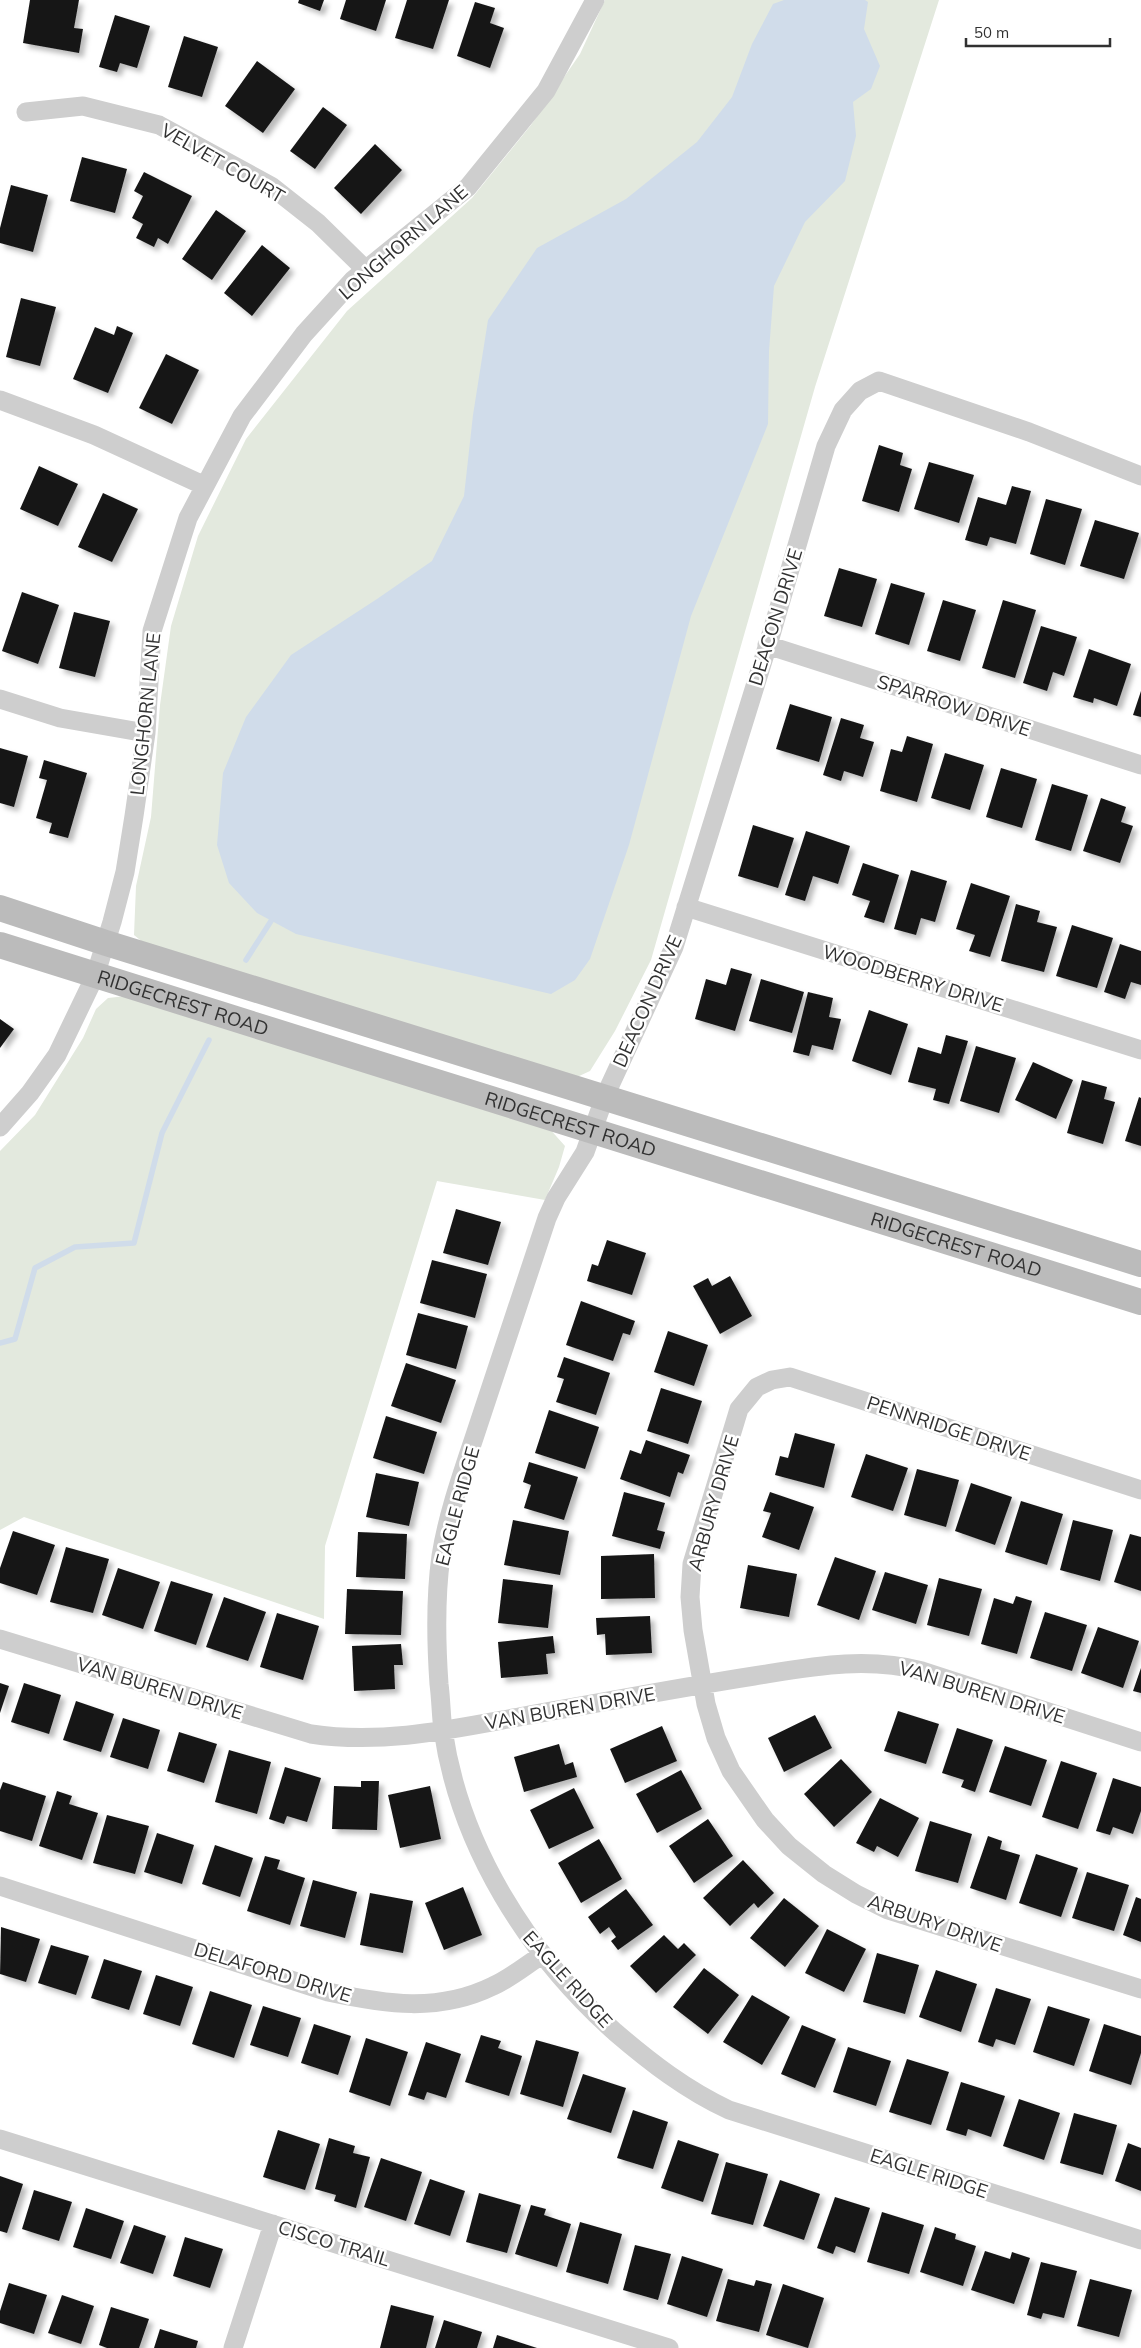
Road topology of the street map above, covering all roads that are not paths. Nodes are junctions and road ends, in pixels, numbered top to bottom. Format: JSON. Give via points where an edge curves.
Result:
{"nodes":[{"id":1,"x":595,"y":0,"type":"edge"},
{"id":2,"x":26,"y":112,"type":"dead end"},
{"id":3,"x":366,"y":270,"type":"junction"},
{"id":4,"x":0,"y":400,"type":"edge"},
{"id":5,"x":1141,"y":476,"type":"edge"},
{"id":6,"x":205,"y":486,"type":"junction"},
{"id":7,"x":768,"y":645,"type":"junction"},
{"id":8,"x":0,"y":699,"type":"edge"},
{"id":9,"x":146,"y":733,"type":"junction"},
{"id":10,"x":1141,"y":765,"type":"edge"},
{"id":11,"x":686,"y":907,"type":"junction"},
{"id":12,"x":0,"y":908,"type":"edge"},
{"id":13,"x":106,"y":942,"type":"junction"},
{"id":14,"x":0,"y":945,"type":"edge"},
{"id":15,"x":95,"y":976,"type":"junction"},
{"id":16,"x":1141,"y":1050,"type":"edge"},
{"id":17,"x":605,"y":1096,"type":"junction"},
{"id":18,"x":0,"y":1127,"type":"edge"},
{"id":19,"x":594,"y":1130,"type":"junction"},
{"id":20,"x":1141,"y":1264,"type":"edge"},
{"id":21,"x":1141,"y":1302,"type":"edge"},
{"id":22,"x":757,"y":1387,"type":"joint"},
{"id":23,"x":1141,"y":1490,"type":"edge"},
{"id":24,"x":0,"y":1639,"type":"edge"},
{"id":25,"x":702,"y":1684,"type":"junction"},
{"id":26,"x":444,"y":1731,"type":"junction"},
{"id":27,"x":1141,"y":1742,"type":"edge"},
{"id":28,"x":0,"y":1886,"type":"edge"},
{"id":29,"x":542,"y":1955,"type":"junction"},
{"id":30,"x":1141,"y":1989,"type":"edge"},
{"id":31,"x":0,"y":2138,"type":"edge"},
{"id":32,"x":273,"y":2224,"type":"junction"},
{"id":33,"x":1141,"y":2240,"type":"edge"},
{"id":34,"x":233,"y":2348,"type":"edge"},
{"id":35,"x":669,"y":2348,"type":"edge"}],
"edges":[{"from":1,"to":3,"type":"street","name":"LONGHORN LANE","via":[[546,91],[468,188]]},
{"from":2,"to":3,"type":"street","name":"VELVET COURT","via":[[82,106],[159,125],[271,186],[318,223]]},
{"from":3,"to":6,"type":"street","name":"LONGHORN LANE","via":[[304,334],[242,416]]},
{"from":4,"to":6,"type":"street","via":[[94,435]]},
{"from":5,"to":7,"type":"street","name":"DEACON DRIVE","via":[[1029,432],[879,381],[860,391],[843,410],[826,446]]},
{"from":6,"to":9,"type":"street","name":"LONGHORN LANE","via":[[188,518],[152,631]]},
{"from":7,"to":10,"type":"street","name":"SPARROW DRIVE"},
{"from":7,"to":11,"type":"street","name":"DEACON DRIVE"},
{"from":8,"to":9,"type":"street","via":[[60,718]]},
{"from":9,"to":13,"type":"street","name":"LONGHORN LANE","via":[[125,872]]},
{"from":11,"to":16,"type":"street","name":"WOODBERRY DRIVE"},
{"from":11,"to":17,"type":"street","name":"DEACON DRIVE","via":[[674,947]]},
{"from":12,"to":13,"type":"main road","name":"RIDGECREST ROAD"},
{"from":13,"to":15,"type":"street","name":"LONGHORN LANE"},
{"from":13,"to":17,"type":"main road","name":"RIDGECREST ROAD"},
{"from":14,"to":15,"type":"main road","name":"RIDGECREST ROAD"},
{"from":15,"to":18,"type":"street","name":"LONGHORN LANE","via":[[57,1055],[30,1094]]},
{"from":15,"to":19,"type":"main road","name":"RIDGECREST ROAD"},
{"from":17,"to":19,"type":"street","name":"DEACON DRIVE"},
{"from":17,"to":20,"type":"main road","name":"RIDGECREST ROAD"},
{"from":19,"to":21,"type":"main road","name":"RIDGECREST ROAD"},
{"from":19,"to":26,"type":"street","name":"EAGLE RIDGE","via":[[547,1218],[474,1438],[442,1553],[436,1600]]},
{"from":22,"to":23,"type":"street","name":"PENNRIDGE DRIVE","via":[[790,1377]]},
{"from":22,"to":25,"type":"street","name":"ARBURY DRIVE","via":[[739,1409],[692,1564],[690,1605]]},
{"from":24,"to":26,"type":"street","name":"VAN BUREN DRIVE","via":[[310,1734],[368,1740]]},
{"from":25,"to":26,"type":"street","name":"VAN BUREN DRIVE"},
{"from":25,"to":27,"type":"street","name":"VAN BUREN DRIVE","via":[[832,1664],[890,1664]]},
{"from":25,"to":30,"type":"street","name":"ARBURY DRIVE","via":[[716,1738],[740,1786],[777,1834],[824,1874],[888,1910]]},
{"from":26,"to":29,"type":"street","name":"EAGLE RIDGE","via":[[465,1815],[486,1864],[512,1912]]},
{"from":28,"to":29,"type":"street","name":"DELAFORD DRIVE","via":[[328,1992],[381,2003],[431,2003],[474,1994],[494,1986]]},
{"from":29,"to":33,"type":"street","name":"EAGLE RIDGE","via":[[593,2011],[632,2046],[705,2099],[729,2110]]},
{"from":31,"to":32,"type":"street","name":"CISCO TRAIL"},
{"from":32,"to":34,"type":"street"},
{"from":32,"to":35,"type":"street","name":"CISCO TRAIL"}]}
